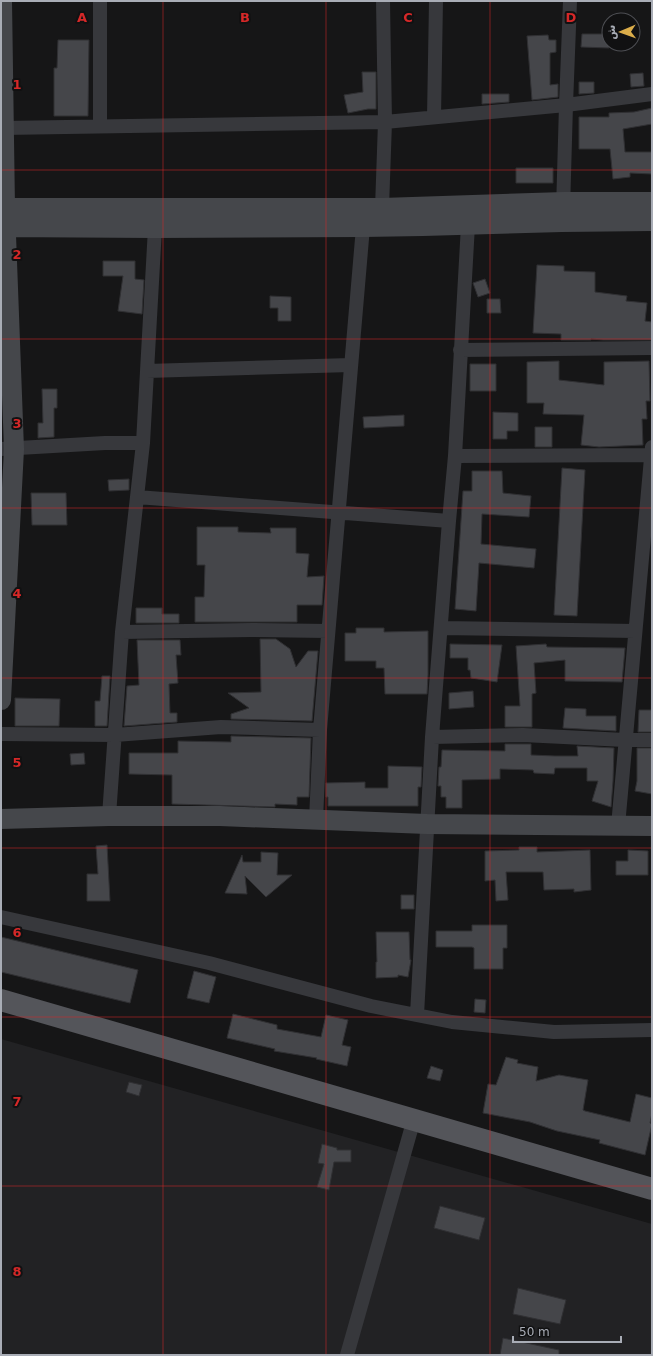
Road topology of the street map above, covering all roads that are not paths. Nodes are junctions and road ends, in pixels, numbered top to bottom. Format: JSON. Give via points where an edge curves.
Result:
{"nodes":[{"id":1,"x":2,"y":1,"type":"edge"},
{"id":2,"x":100,"y":1,"type":"edge"},
{"id":3,"x":383,"y":1,"type":"edge"},
{"id":4,"x":436,"y":1,"type":"edge"},
{"id":5,"x":570,"y":1,"type":"edge"},
{"id":6,"x":652,"y":94,"type":"edge"},
{"id":7,"x":566,"y":105,"type":"junction"},
{"id":8,"x":2,"y":107,"type":"edge"},
{"id":9,"x":434,"y":117,"type":"junction"},
{"id":10,"x":385,"y":122,"type":"junction"},
{"id":11,"x":100,"y":126,"type":"junction"},
{"id":12,"x":4,"y":128,"type":"junction"},
{"id":13,"x":564,"y":202,"type":"junction"},
{"id":14,"x":652,"y":202,"type":"edge"},
{"id":15,"x":382,"y":208,"type":"junction"},
{"id":16,"x":3,"y":217,"type":"edge"},
{"id":17,"x":562,"y":222,"type":"junction"},
{"id":18,"x":652,"y":222,"type":"edge"},
{"id":19,"x":468,"y":225,"type":"junction"},
{"id":20,"x":363,"y":227,"type":"junction"},
{"id":21,"x":155,"y":228,"type":"junction"},
{"id":22,"x":652,"y":348,"type":"edge"},
{"id":23,"x":460,"y":350,"type":"junction"},
{"id":24,"x":352,"y":365,"type":"junction"},
{"id":25,"x":146,"y":371,"type":"junction"},
{"id":26,"x":143,"y":444,"type":"junction"},
{"id":27,"x":7,"y":449,"type":"edge"},
{"id":28,"x":652,"y":453,"type":"edge"},
{"id":29,"x":455,"y":456,"type":"junction"},
{"id":30,"x":137,"y":497,"type":"junction"},
{"id":31,"x":339,"y":513,"type":"junction"},
{"id":32,"x":449,"y":521,"type":"junction"},
{"id":33,"x":441,"y":628,"type":"junction"},
{"id":34,"x":328,"y":631,"type":"junction"},
{"id":35,"x":635,"y":631,"type":"junction"},
{"id":36,"x":122,"y":632,"type":"junction"},
{"id":37,"x":2,"y":673,"type":"edge"},
{"id":38,"x":1,"y":700,"type":"edge"},
{"id":39,"x":320,"y":730,"type":"junction"},
{"id":40,"x":1,"y":734,"type":"edge"},
{"id":41,"x":115,"y":735,"type":"junction"},
{"id":42,"x":432,"y":737,"type":"junction"},
{"id":43,"x":625,"y":740,"type":"junction"},
{"id":44,"x":652,"y":740,"type":"edge"},
{"id":45,"x":109,"y":816,"type":"junction"},
{"id":46,"x":1,"y":819,"type":"edge"},
{"id":47,"x":316,"y":820,"type":"junction"},
{"id":48,"x":427,"y":824,"type":"junction"},
{"id":49,"x":618,"y":826,"type":"junction"},
{"id":50,"x":652,"y":826,"type":"edge"},
{"id":51,"x":1,"y":917,"type":"edge"},
{"id":52,"x":1,"y":991,"type":"edge"},
{"id":53,"x":1,"y":1000,"type":"edge"},
{"id":54,"x":417,"y":1015,"type":"junction"},
{"id":55,"x":652,"y":1030,"type":"edge"},
{"id":56,"x":414,"y":1119,"type":"junction"},
{"id":57,"x":652,"y":1177,"type":"edge"},
{"id":58,"x":652,"y":1189,"type":"edge"},
{"id":59,"x":347,"y":1355,"type":"edge"}],
"edges":[{"from":1,"to":8,"type":"street"},
{"from":2,"to":11,"type":"street"},
{"from":3,"to":10,"type":"street"},
{"from":4,"to":9,"type":"street"},
{"from":5,"to":7,"type":"street"},
{"from":6,"to":7,"type":"street"},
{"from":7,"to":9,"type":"street"},
{"from":7,"to":13,"type":"street"},
{"from":8,"to":12,"type":"street"},
{"from":9,"to":10,"type":"street"},
{"from":10,"to":11,"type":"street"},
{"from":10,"to":15,"type":"street"},
{"from":11,"to":12,"type":"street"},
{"from":12,"to":16,"type":"street"},
{"from":13,"to":14,"type":"street"},
{"from":13,"to":15,"type":"street"},
{"from":13,"to":17,"type":"street"},
{"from":15,"to":16,"type":"street"},
{"from":16,"to":21,"type":"street"},
{"from":16,"to":27,"type":"street"},
{"from":17,"to":18,"type":"street"},
{"from":17,"to":19,"type":"street"},
{"from":19,"to":20,"type":"street"},
{"from":19,"to":23,"type":"street"},
{"from":20,"to":21,"type":"street"},
{"from":20,"to":24,"type":"street"},
{"from":21,"to":25,"type":"street"},
{"from":22,"to":23,"type":"street"},
{"from":23,"to":29,"type":"street"},
{"from":24,"to":25,"type":"street"},
{"from":24,"to":31,"type":"street"},
{"from":25,"to":26,"type":"street"},
{"from":26,"to":27,"type":"street","via":[[105,443]]},
{"from":26,"to":30,"type":"street"},
{"from":27,"to":37,"type":"street"},
{"from":28,"to":29,"type":"street"},
{"from":28,"to":35,"type":"street"},
{"from":29,"to":32,"type":"street"},
{"from":30,"to":31,"type":"street"},
{"from":30,"to":36,"type":"street"},
{"from":31,"to":32,"type":"street"},
{"from":31,"to":34,"type":"street"},
{"from":32,"to":33,"type":"street"},
{"from":33,"to":35,"type":"street"},
{"from":33,"to":42,"type":"street"},
{"from":34,"to":36,"type":"street"},
{"from":34,"to":39,"type":"street"},
{"from":35,"to":43,"type":"street"},
{"from":36,"to":41,"type":"street"},
{"from":37,"to":38,"type":"street"},
{"from":39,"to":41,"type":"street","via":[[221,727]]},
{"from":39,"to":47,"type":"street"},
{"from":40,"to":41,"type":"street"},
{"from":41,"to":45,"type":"street"},
{"from":42,"to":43,"type":"street","via":[[523,735]]},
{"from":42,"to":48,"type":"street"},
{"from":43,"to":44,"type":"street"},
{"from":43,"to":49,"type":"street"},
{"from":45,"to":46,"type":"street"},
{"from":45,"to":47,"type":"street","via":[[220,816]]},
{"from":47,"to":48,"type":"street"},
{"from":48,"to":49,"type":"street"},
{"from":48,"to":54,"type":"street"},
{"from":49,"to":50,"type":"street"},
{"from":51,"to":54,"type":"street","via":[[209,963],[371,1006]]},
{"from":52,"to":57,"type":"main road"},
{"from":53,"to":56,"type":"main road"},
{"from":54,"to":55,"type":"street","via":[[452,1022],[554,1032]]},
{"from":56,"to":58,"type":"main road"},
{"from":56,"to":59,"type":"street"}]}
